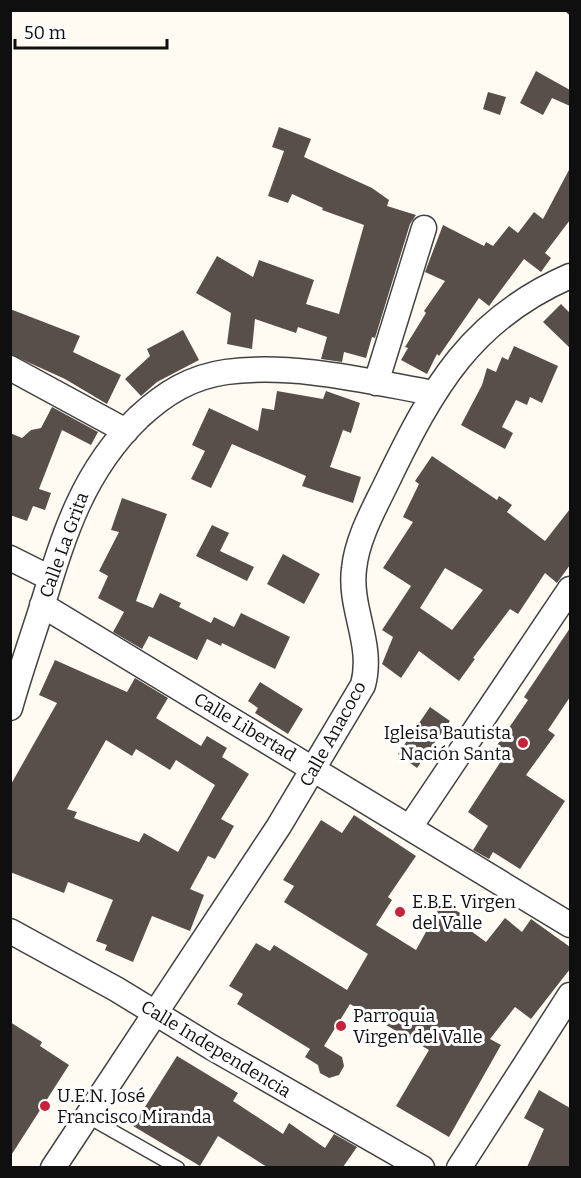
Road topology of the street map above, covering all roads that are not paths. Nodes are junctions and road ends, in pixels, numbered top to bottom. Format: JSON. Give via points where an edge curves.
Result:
{"nodes":[{"id":1,"x":424,"y":228,"type":"dead end"},
{"id":2,"x":570,"y":276,"type":"edge"},
{"id":3,"x":10,"y":368,"type":"edge"},
{"id":4,"x":376,"y":383,"type":"junction"},
{"id":5,"x":433,"y":393,"type":"junction"},
{"id":6,"x":126,"y":431,"type":"junction"},
{"id":7,"x":10,"y":558,"type":"edge"},
{"id":8,"x":50,"y":578,"type":"junction"},
{"id":9,"x":570,"y":589,"type":"edge"},
{"id":10,"x":42,"y":605,"type":"junction"},
{"id":11,"x":10,"y":708,"type":"edge"},
{"id":12,"x":314,"y":769,"type":"junction"},
{"id":13,"x":410,"y":827,"type":"junction"},
{"id":14,"x":570,"y":925,"type":"edge"},
{"id":15,"x":10,"y":931,"type":"edge"},
{"id":16,"x":570,"y":995,"type":"edge"},
{"id":17,"x":156,"y":1014,"type":"junction"},
{"id":18,"x":88,"y":1117,"type":"junction"},
{"id":19,"x":53,"y":1167,"type":"edge"},
{"id":20,"x":178,"y":1167,"type":"edge"},
{"id":21,"x":422,"y":1167,"type":"edge"},
{"id":22,"x":459,"y":1167,"type":"edge"}],
"edges":[{"from":1,"to":4,"type":"street"},
{"from":2,"to":5,"type":"street","name":"Calle Anacoco","via":[[502,314],[467,349]]},
{"from":3,"to":6,"type":"street"},
{"from":4,"to":5,"type":"street","name":"Calle La Grita"},
{"from":4,"to":6,"type":"street","name":"Calle La Grita","via":[[282,371],[225,372],[168,392]]},
{"from":5,"to":12,"type":"street","name":"Calle Anacoco","via":[[372,513],[361,543],[354,568],[354,589],[366,642],[366,673],[348,713]]},
{"from":6,"to":8,"type":"street","name":"Calle La Grita","via":[[105,454],[82,494]]},
{"from":7,"to":8,"type":"street"},
{"from":8,"to":10,"type":"street","name":"Calle La Grita"},
{"from":9,"to":13,"type":"street"},
{"from":10,"to":11,"type":"street","name":"Calle La Grita"},
{"from":10,"to":12,"type":"street","name":"Calle Libertad"},
{"from":12,"to":13,"type":"street","name":"Calle Libertad"},
{"from":12,"to":17,"type":"street","name":"Calle Anacoco"},
{"from":13,"to":14,"type":"street","name":"Calle Libertad"},
{"from":15,"to":17,"type":"street","name":"Calle Independencia"},
{"from":16,"to":22,"type":"street"},
{"from":17,"to":18,"type":"street","name":"Calle Anacoco"},
{"from":17,"to":21,"type":"street","name":"Calle Independencia"},
{"from":18,"to":19,"type":"street","name":"Calle Anacoco"},
{"from":18,"to":20,"type":"lane"}]}
